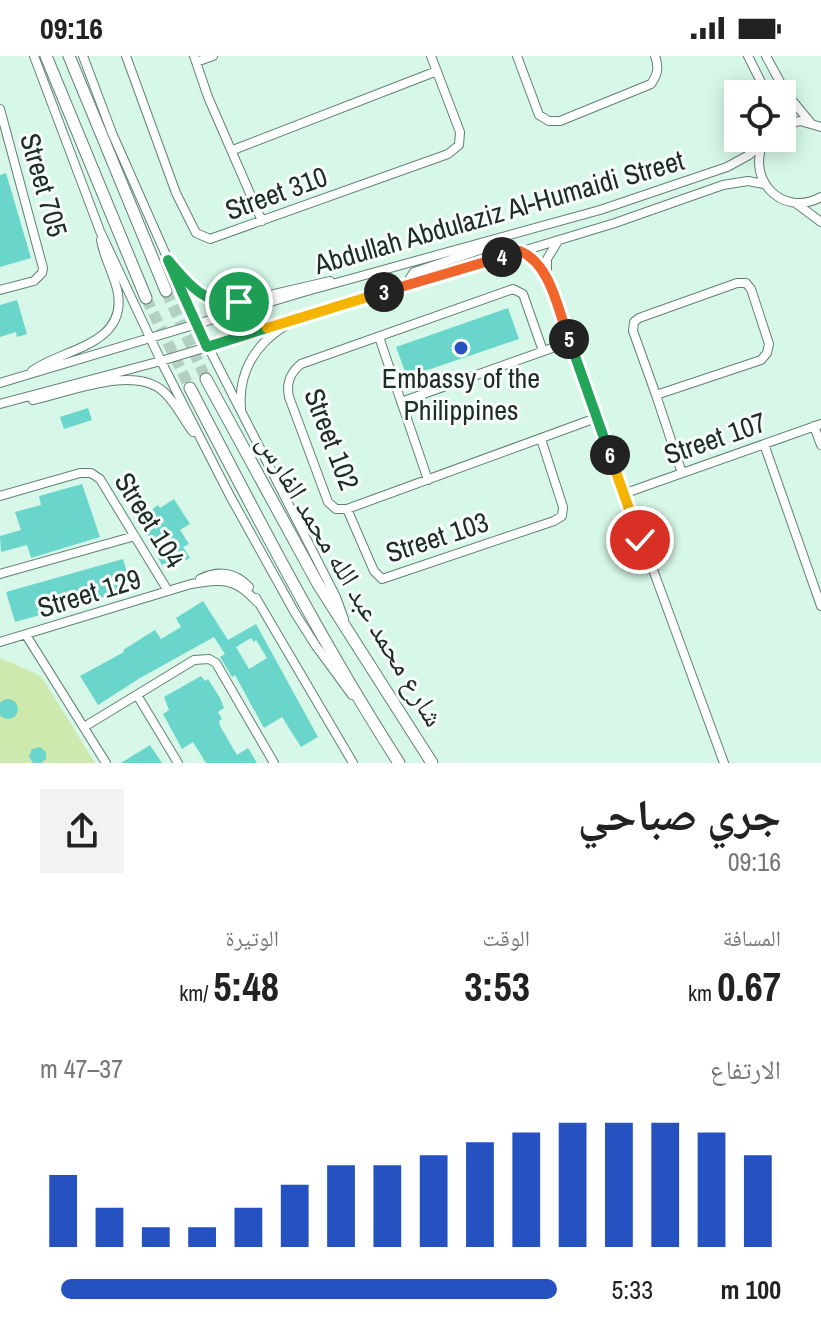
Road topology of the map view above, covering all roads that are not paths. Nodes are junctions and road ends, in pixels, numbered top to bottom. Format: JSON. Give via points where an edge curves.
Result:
{"nodes":[{"id":1,"x":32,"y":56,"type":"edge"},
{"id":2,"x":46,"y":56,"type":"edge"},
{"id":3,"x":69,"y":56,"type":"edge"},
{"id":4,"x":83,"y":56,"type":"edge"},
{"id":5,"x":126,"y":56,"type":"edge"},
{"id":6,"x":213,"y":56,"type":"edge"},
{"id":7,"x":431,"y":56,"type":"edge"},
{"id":8,"x":517,"y":56,"type":"edge"},
{"id":9,"x":655,"y":56,"type":"edge"},
{"id":10,"x":748,"y":56,"type":"edge"},
{"id":11,"x":766,"y":56,"type":"edge"},
{"id":12,"x":195,"y":59,"type":"edge"},
{"id":13,"x":437,"y":71,"type":"junction"},
{"id":14,"x":760,"y":80,"type":"edge"},
{"id":15,"x":0,"y":109,"type":"edge"},
{"id":16,"x":796,"y":122,"type":"edge"},
{"id":17,"x":810,"y":122,"type":"junction"},
{"id":18,"x":821,"y":127,"type":"edge"},
{"id":19,"x":233,"y":150,"type":"junction"},
{"id":20,"x":751,"y":152,"type":"edge"},
{"id":21,"x":761,"y":152,"type":"edge"},
{"id":22,"x":764,"y":184,"type":"junction"},
{"id":23,"x":821,"y":197,"type":"edge"},
{"id":24,"x":796,"y":204,"type":"junction"},
{"id":25,"x":262,"y":221,"type":"junction"},
{"id":26,"x":821,"y":222,"type":"edge"},
{"id":27,"x":100,"y":231,"type":"junction"},
{"id":28,"x":513,"y":236,"type":"junction"},
{"id":29,"x":559,"y":239,"type":"junction"},
{"id":30,"x":520,"y":251,"type":"junction"},
{"id":31,"x":168,"y":260,"type":"junction"},
{"id":32,"x":354,"y":278,"type":"junction"},
{"id":33,"x":547,"y":281,"type":"junction"},
{"id":34,"x":413,"y":284,"type":"junction"},
{"id":35,"x":0,"y":290,"type":"edge"},
{"id":36,"x":166,"y":291,"type":"tunnel mouth"},
{"id":37,"x":146,"y":298,"type":"tunnel mouth"},
{"id":38,"x":298,"y":319,"type":"junction"},
{"id":39,"x":197,"y":325,"type":"junction"},
{"id":40,"x":379,"y":337,"type":"junction"},
{"id":41,"x":152,"y":338,"type":"junction"},
{"id":42,"x":569,"y":342,"type":"junction"},
{"id":43,"x":207,"y":347,"type":"junction"},
{"id":44,"x":543,"y":351,"type":"junction"},
{"id":45,"x":161,"y":361,"type":"junction"},
{"id":46,"x":26,"y":376,"type":"junction"},
{"id":47,"x":206,"y":379,"type":"tunnel mouth"},
{"id":48,"x":0,"y":383,"type":"edge"},
{"id":49,"x":190,"y":388,"type":"tunnel mouth"},
{"id":50,"x":656,"y":395,"type":"junction"},
{"id":51,"x":401,"y":402,"type":"junction"},
{"id":52,"x":0,"y":404,"type":"edge"},
{"id":53,"x":242,"y":413,"type":"junction"},
{"id":54,"x":596,"y":418,"type":"junction"},
{"id":55,"x":818,"y":425,"type":"edge"},
{"id":56,"x":541,"y":439,"type":"junction"},
{"id":57,"x":764,"y":444,"type":"junction"},
{"id":58,"x":821,"y":445,"type":"edge"},
{"id":59,"x":205,"y":447,"type":"junction"},
{"id":60,"x":682,"y":473,"type":"junction"},
{"id":61,"x":428,"y":480,"type":"junction"},
{"id":62,"x":623,"y":494,"type":"junction"},
{"id":63,"x":0,"y":496,"type":"edge"},
{"id":64,"x":347,"y":509,"type":"junction"},
{"id":65,"x":135,"y":536,"type":"junction"},
{"id":66,"x":0,"y":574,"type":"edge"},
{"id":67,"x":168,"y":591,"type":"junction"},
{"id":68,"x":821,"y":606,"type":"edge"},
{"id":69,"x":345,"y":624,"type":"junction"},
{"id":70,"x":26,"y":635,"type":"junction"},
{"id":71,"x":0,"y":642,"type":"edge"},
{"id":72,"x":137,"y":695,"type":"junction"},
{"id":73,"x":363,"y":707,"type":"junction"},
{"id":74,"x":84,"y":727,"type":"junction"},
{"id":75,"x":106,"y":763,"type":"edge"},
{"id":76,"x":178,"y":763,"type":"edge"},
{"id":77,"x":274,"y":763,"type":"edge"},
{"id":78,"x":353,"y":763,"type":"edge"},
{"id":79,"x":399,"y":763,"type":"edge"},
{"id":80,"x":432,"y":763,"type":"edge"},
{"id":81,"x":724,"y":763,"type":"edge"}],
"edges":[{"from":1,"to":27,"type":"street"},
{"from":2,"to":37,"type":"main road"},
{"from":3,"to":36,"type":"main road"},
{"from":4,"to":31,"type":"street"},
{"from":5,"to":25,"type":"street","name":"Street 310","via":[[196,233],[215,239]]},
{"from":6,"to":12,"type":"street"},
{"from":7,"to":13,"type":"street","name":"Street 310"},
{"from":8,"to":9,"type":"street","via":[[539,115],[549,121],[651,84],[657,76]]},
{"from":10,"to":14,"type":"street"},
{"from":11,"to":17,"type":"street"},
{"from":12,"to":19,"type":"street"},
{"from":13,"to":19,"type":"street"},
{"from":13,"to":25,"type":"street","name":"Street 310","via":[[460,132],[459,145],[448,154]]},
{"from":15,"to":35,"type":"street","name":"Street 705","via":[[43,268],[34,281]]},
{"from":16,"to":17,"type":"street"},
{"from":17,"to":18,"type":"street"},
{"from":19,"to":25,"type":"street"},
{"from":20,"to":28,"type":"street","name":"Abdullah Abdulaziz Al-Humaidi Street","via":[[719,170]]},
{"from":21,"to":22,"type":"street","via":[[758,163]]},
{"from":22,"to":24,"type":"street","via":[[775,196]]},
{"from":22,"to":29,"type":"street","name":"Abdullah Abdulaziz Al-Humaidi Street","via":[[723,185]]},
{"from":23,"to":24,"type":"street"},
{"from":24,"to":26,"type":"street"},
{"from":27,"to":41,"type":"street"},
{"from":27,"to":46,"type":"street","via":[[118,293],[115,317],[93,343],[47,361]]},
{"from":28,"to":32,"type":"street","name":"Abdullah Abdulaziz Al-Humaidi Street"},
{"from":28,"to":34,"type":"street","via":[[414,272]]},
{"from":29,"to":30,"type":"street","name":"Abdullah Abdulaziz Al-Humaidi Street"},
{"from":29,"to":33,"type":"street","via":[[547,259]]},
{"from":30,"to":33,"type":"street","via":[[535,260]]},
{"from":30,"to":34,"type":"street","name":"Abdullah Abdulaziz Al-Humaidi Street"},
{"from":31,"to":32,"type":"street","via":[[195,291],[233,303]]},
{"from":31,"to":39,"type":"street"},
{"from":32,"to":39,"type":"street","name":"Abdullah Abdulaziz Al-Humaidi Street"},
{"from":33,"to":42,"type":"street"},
{"from":34,"to":38,"type":"street","name":"Abdullah Abdulaziz Al-Humaidi Street"},
{"from":38,"to":43,"type":"street","name":"Abdullah Abdulaziz Al-Humaidi Street"},
{"from":38,"to":53,"type":"street","via":[[268,338],[251,359],[242,385]]},
{"from":39,"to":41,"type":"street","name":"Abdullah Abdulaziz Al-Humaidi Street"},
{"from":39,"to":43,"type":"street"},
{"from":40,"to":44,"type":"street","name":"Street 102","via":[[517,289]]},
{"from":40,"to":51,"type":"street"},
{"from":40,"to":64,"type":"street","name":"Street 102","via":[[301,364],[288,382],[328,502]]},
{"from":41,"to":45,"type":"street"},
{"from":41,"to":46,"type":"street","name":"Abdullah Abdulaziz Al-Humaidi Street"},
{"from":42,"to":44,"type":"street"},
{"from":42,"to":54,"type":"street"},
{"from":43,"to":45,"type":"street","name":"Abdullah Abdulaziz Al-Humaidi Street"},
{"from":43,"to":53,"type":"street"},
{"from":44,"to":51,"type":"street"},
{"from":45,"to":52,"type":"street","name":"Abdullah Abdulaziz Al-Humaidi Street"},
{"from":45,"to":59,"type":"street"},
{"from":46,"to":48,"type":"street"},
{"from":47,"to":69,"type":"main road","name":"شارع محمد عبد الله محمد الفارس"},
{"from":49,"to":73,"type":"main road","name":"شارع محمد عبد الله محمد الفارس"},
{"from":50,"to":50,"type":"street","via":[[761,360],[767,353],[769,344],[746,283],[634,322]]},
{"from":50,"to":60,"type":"street"},
{"from":51,"to":61,"type":"street"},
{"from":52,"to":59,"type":"street","via":[[142,380],[166,394]]},
{"from":53,"to":69,"type":"street"},
{"from":54,"to":56,"type":"street","name":"Street 103"},
{"from":54,"to":62,"type":"street"},
{"from":55,"to":57,"type":"street","name":"Street 107"},
{"from":55,"to":58,"type":"street"},
{"from":56,"to":61,"type":"street","name":"Street 103"},
{"from":56,"to":64,"type":"street","name":"Street 103","via":[[563,507],[562,516],[554,521],[382,579]]},
{"from":57,"to":60,"type":"street","name":"Street 107"},
{"from":57,"to":68,"type":"street"},
{"from":59,"to":73,"type":"street","via":[[300,622]]},
{"from":60,"to":62,"type":"street","name":"Street 107"},
{"from":61,"to":64,"type":"street","name":"Street 103"},
{"from":62,"to":81,"type":"street"},
{"from":63,"to":65,"type":"street","name":"Street 104","via":[[91,473]]},
{"from":65,"to":66,"type":"street"},
{"from":65,"to":67,"type":"street","name":"Street 104"},
{"from":67,"to":70,"type":"street","name":"Street 129"},
{"from":67,"to":78,"type":"street","name":"Street 129","via":[[209,575],[227,573],[243,581]]},
{"from":69,"to":80,"type":"main road","name":"شارع محمد عبد الله محمد الفارس"},
{"from":70,"to":71,"type":"street","name":"Street 129"},
{"from":70,"to":74,"type":"street"},
{"from":72,"to":74,"type":"street"},
{"from":72,"to":76,"type":"street"},
{"from":72,"to":77,"type":"street","via":[[194,660],[209,659]]},
{"from":73,"to":79,"type":"main road","name":"شارع محمد عبد الله محمد الفارس"},
{"from":74,"to":75,"type":"street"}]}
